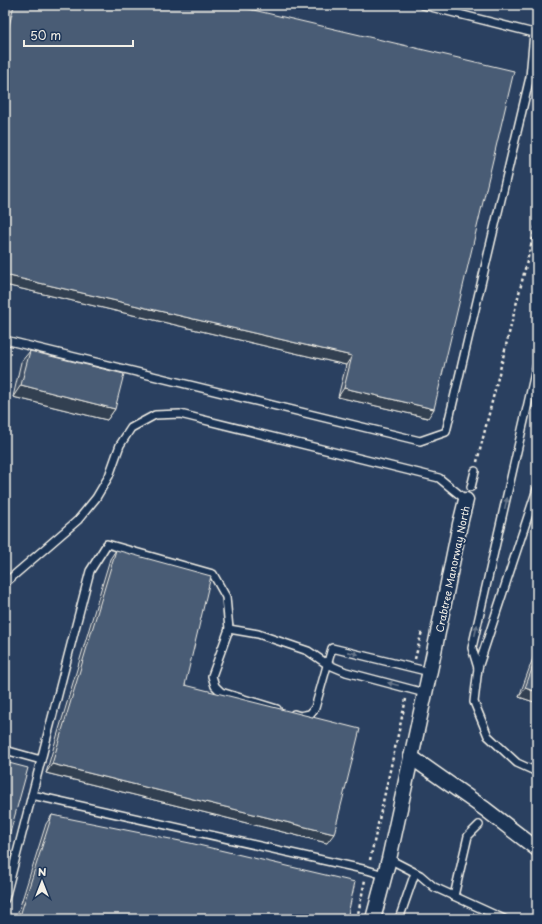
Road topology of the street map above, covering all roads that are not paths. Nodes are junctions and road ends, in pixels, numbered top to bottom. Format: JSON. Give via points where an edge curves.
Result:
{"nodes":[{"id":1,"x":423,"y":5,"type":"edge"},
{"id":2,"x":5,"y":340,"type":"edge"},
{"id":3,"x":537,"y":364,"type":"edge"},
{"id":4,"x":475,"y":471,"type":"road end"},
{"id":5,"x":472,"y":487,"type":"dead end"},
{"id":6,"x":537,"y":489,"type":"edge"},
{"id":7,"x":466,"y":500,"type":"joint"},
{"id":8,"x":5,"y":583,"type":"edge"},
{"id":9,"x":229,"y":629,"type":"junction"},
{"id":10,"x":327,"y":664,"type":"junction"},
{"id":11,"x":478,"y":668,"type":"junction"},
{"id":12,"x":430,"y":672,"type":"junction"},
{"id":13,"x":425,"y":693,"type":"junction"},
{"id":14,"x":5,"y":750,"type":"edge"},
{"id":15,"x":411,"y":757,"type":"junction"},
{"id":16,"x":41,"y":760,"type":"junction"},
{"id":17,"x":537,"y":772,"type":"edge"},
{"id":18,"x":32,"y":795,"type":"junction"},
{"id":19,"x":479,"y":825,"type":"dead end"},
{"id":20,"x":537,"y":849,"type":"edge"},
{"id":21,"x":389,"y":859,"type":"junction"},
{"id":22,"x":415,"y":873,"type":"junction"},
{"id":23,"x":384,"y":875,"type":"junction"},
{"id":24,"x":454,"y":896,"type":"junction"},
{"id":25,"x":5,"y":899,"type":"edge"},
{"id":26,"x":373,"y":919,"type":"edge"},
{"id":27,"x":399,"y":919,"type":"edge"},
{"id":28,"x":504,"y":919,"type":"edge"}],
"edges":[{"from":1,"to":2,"type":"lane","via":[[534,33],[530,77],[446,432],[420,441]]},
{"from":11,"to":3,"type":"lane","one_way":true,"via":[[472,648]]},
{"from":4,"to":5,"type":"lane"},
{"from":6,"to":11,"type":"lane"},
{"from":7,"to":8,"type":"lane","via":[[439,478],[180,414],[155,415],[132,428],[120,445],[109,476],[96,498],[78,520]]},
{"from":7,"to":12,"type":"street","name":"Crabtree Manorway North"},
{"from":9,"to":10,"type":"lane","via":[[258,634],[308,651]]},
{"from":9,"to":10,"type":"lane","via":[[212,676],[215,686],[221,692],[300,716],[310,714],[315,708]]},
{"from":9,"to":16,"type":"lane","via":[[226,597],[213,574],[107,544],[90,571]]},
{"from":10,"to":12,"type":"lane","one_way":true,"via":[[332,648]]},
{"from":13,"to":10,"type":"lane","one_way":true,"via":[[346,672]]},
{"from":11,"to":17,"type":"lane","via":[[474,702],[488,736],[517,764]]},
{"from":12,"to":13,"type":"street","name":"Crabtree Manorway North"},
{"from":13,"to":15,"type":"street","name":"Crabtree Manorway North"},
{"from":14,"to":16,"type":"lane"},
{"from":15,"to":20,"type":"street"},
{"from":15,"to":21,"type":"street","name":"Crabtree Manorway North"},
{"from":16,"to":18,"type":"lane"},
{"from":18,"to":23,"type":"lane"},
{"from":18,"to":25,"type":"lane"},
{"from":19,"to":24,"type":"lane","via":[[468,836]]},
{"from":21,"to":22,"type":"lane"},
{"from":21,"to":23,"type":"street","name":"Crabtree Manorway North"},
{"from":22,"to":24,"type":"lane","via":[[434,887]]},
{"from":22,"to":27,"type":"lane"},
{"from":23,"to":26,"type":"street","name":"Crabtree Manorway North"},
{"from":24,"to":28,"type":"lane"}]}
